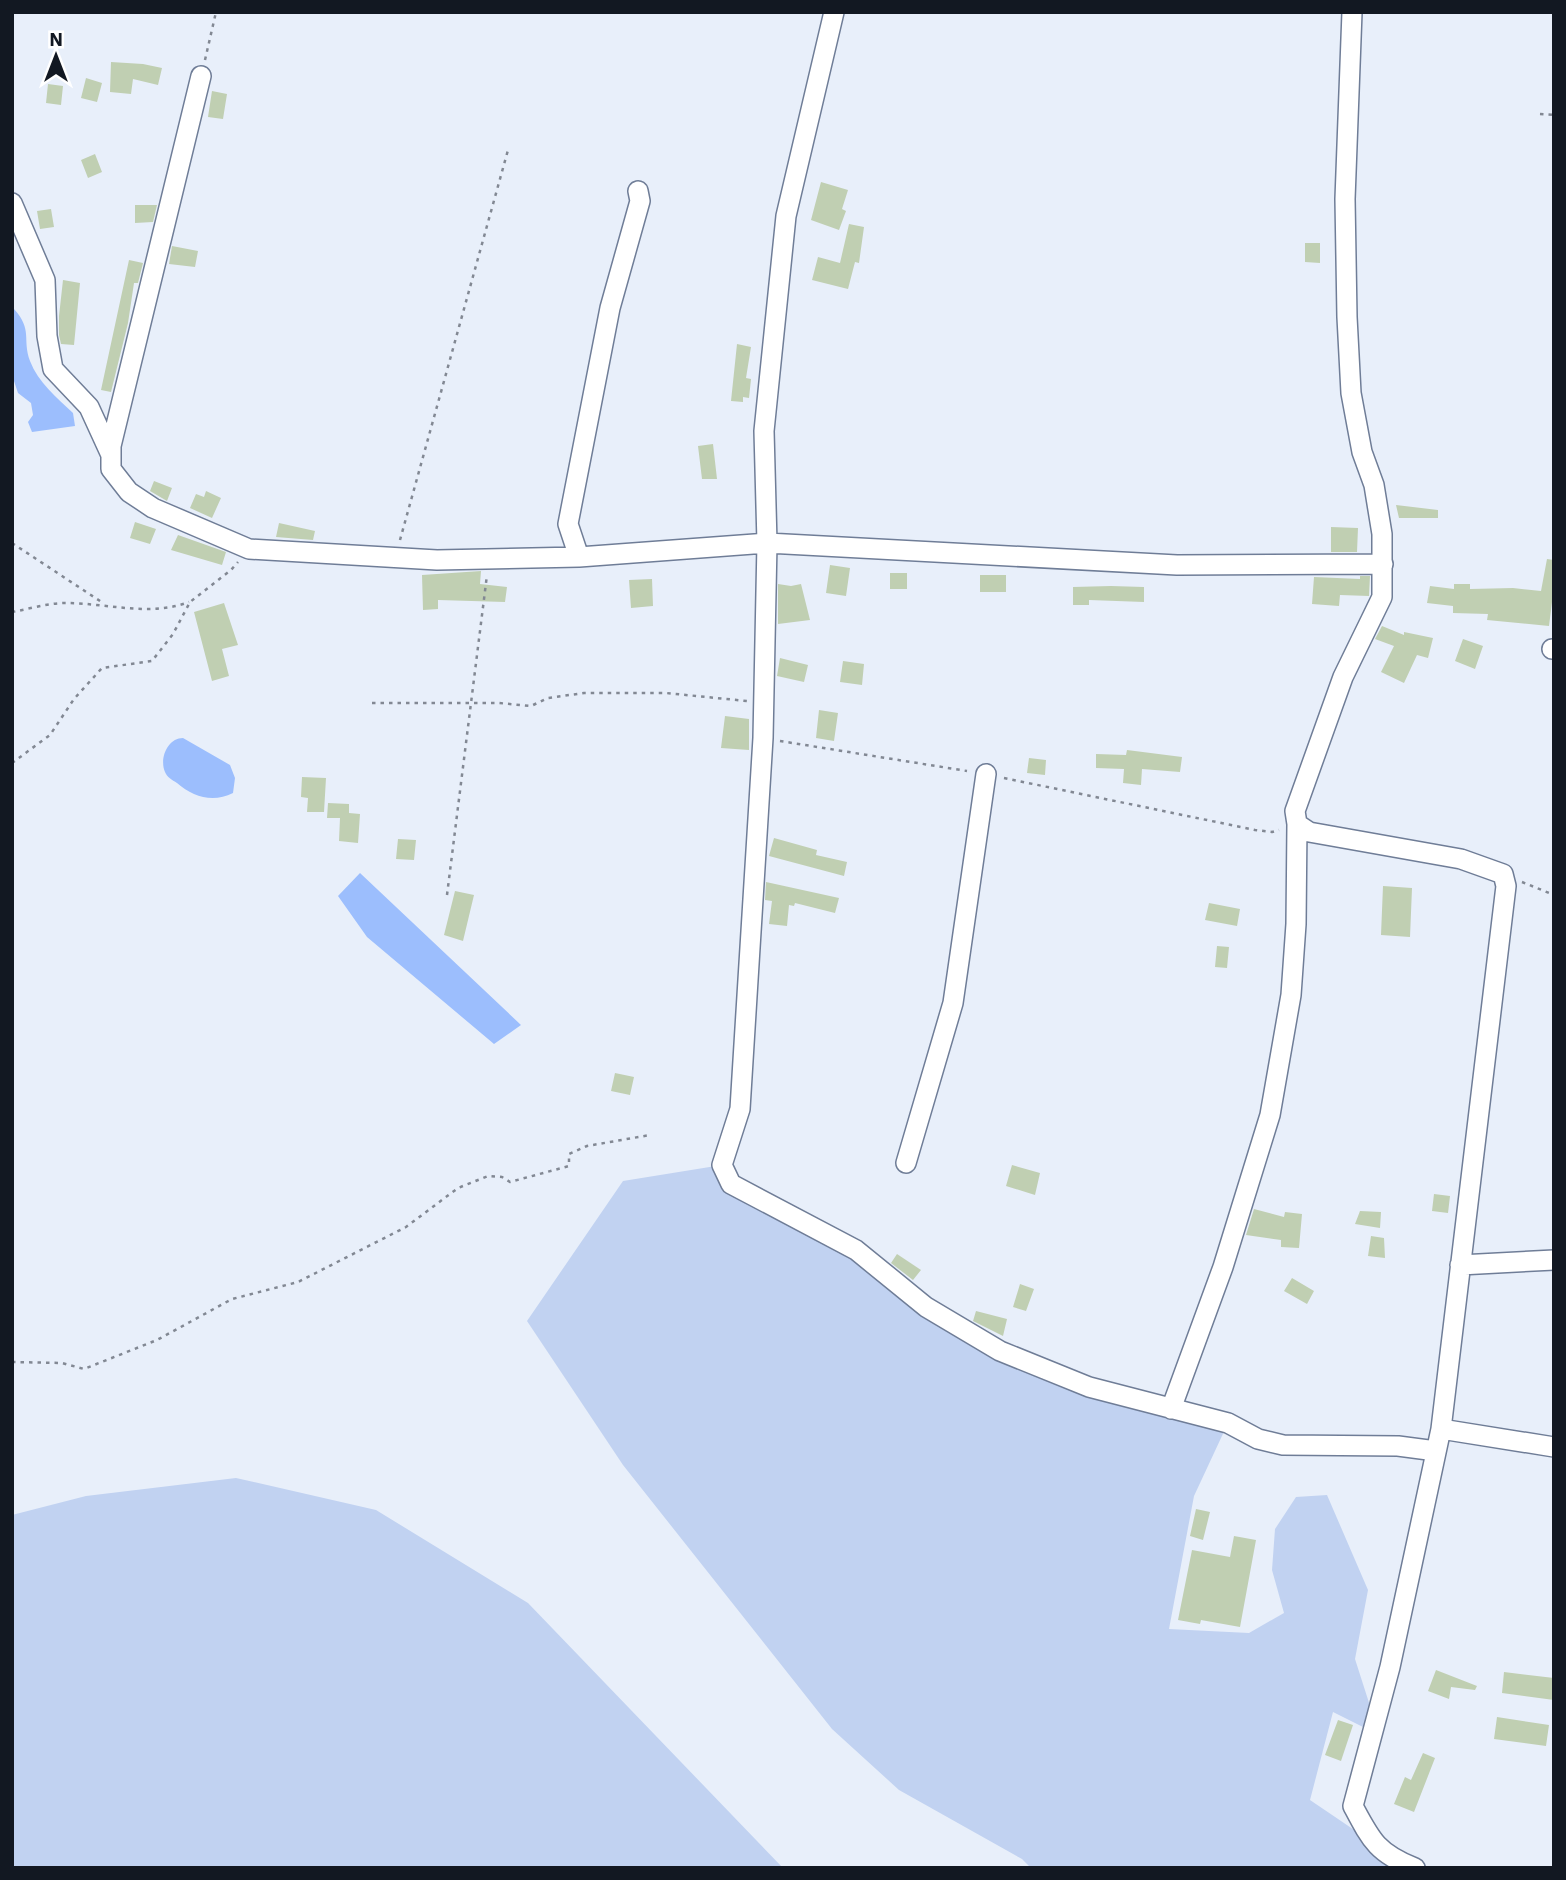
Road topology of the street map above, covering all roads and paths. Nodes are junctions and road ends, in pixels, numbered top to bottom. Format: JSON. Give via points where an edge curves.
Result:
{"nodes":[{"id":1,"x":216,"y":12,"type":"edge"},
{"id":2,"x":834,"y":12,"type":"edge"},
{"id":3,"x":1352,"y":12,"type":"edge"},
{"id":4,"x":201,"y":76,"type":"joint"},
{"id":5,"x":1540,"y":114,"type":"dead end"},
{"id":6,"x":1554,"y":115,"type":"edge"},
{"id":7,"x":508,"y":150,"type":"dead end"},
{"id":8,"x":638,"y":191,"type":"dead end"},
{"id":9,"x":12,"y":203,"type":"edge"},
{"id":10,"x":111,"y":455,"type":"junction"},
{"id":11,"x":12,"y":543,"type":"edge"},
{"id":12,"x":767,"y":543,"type":"junction"},
{"id":13,"x":249,"y":549,"type":"junction"},
{"id":14,"x":396,"y":557,"type":"junction"},
{"id":15,"x":579,"y":557,"type":"junction"},
{"id":16,"x":489,"y":559,"type":"junction"},
{"id":17,"x":1383,"y":564,"type":"junction"},
{"id":18,"x":190,"y":602,"type":"junction"},
{"id":19,"x":106,"y":604,"type":"junction"},
{"id":20,"x":12,"y":612,"type":"edge"},
{"id":21,"x":372,"y":703,"type":"dead end"},
{"id":22,"x":764,"y":703,"type":"junction"},
{"id":23,"x":469,"y":704,"type":"junction"},
{"id":24,"x":763,"y":738,"type":"junction"},
{"id":25,"x":12,"y":764,"type":"edge"},
{"id":26,"x":986,"y":774,"type":"junction"},
{"id":27,"x":1297,"y":824,"type":"junction"},
{"id":28,"x":1503,"y":874,"type":"junction"},
{"id":29,"x":447,"y":895,"type":"dead end"},
{"id":30,"x":1554,"y":895,"type":"edge"},
{"id":31,"x":650,"y":1135,"type":"dead end"},
{"id":32,"x":906,"y":1163,"type":"dead end"},
{"id":33,"x":1554,"y":1260,"type":"edge"},
{"id":34,"x":1460,"y":1265,"type":"junction"},
{"id":35,"x":12,"y":1362,"type":"edge"},
{"id":36,"x":1171,"y":1409,"type":"junction"},
{"id":37,"x":1441,"y":1429,"type":"junction"},
{"id":38,"x":1554,"y":1447,"type":"edge"},
{"id":39,"x":1436,"y":1451,"type":"junction"},
{"id":40,"x":1415,"y":1868,"type":"edge"}],
"edges":[{"from":1,"to":4,"type":"path"},
{"from":2,"to":12,"type":"street","via":[[786,216],[764,431]]},
{"from":3,"to":17,"type":"street","via":[[1345,198],[1350,393],[1374,485]]},
{"from":4,"to":10,"type":"street"},
{"from":5,"to":6,"type":"path"},
{"from":7,"to":14,"type":"path"},
{"from":8,"to":15,"type":"street","via":[[568,524]]},
{"from":9,"to":10,"type":"street","via":[[45,280],[53,369],[89,407]]},
{"from":10,"to":13,"type":"street","via":[[111,469],[129,492],[153,508]]},
{"from":11,"to":19,"type":"path"},
{"from":12,"to":15,"type":"street"},
{"from":12,"to":17,"type":"street","via":[[1177,565]]},
{"from":12,"to":22,"type":"street"},
{"from":13,"to":14,"type":"street"},
{"from":13,"to":18,"type":"path","via":[[231,570]]},
{"from":14,"to":16,"type":"street"},
{"from":15,"to":16,"type":"street"},
{"from":16,"to":23,"type":"path"},
{"from":17,"to":27,"type":"street","via":[[1382,597],[1343,677],[1295,811]]},
{"from":18,"to":19,"type":"path","via":[[143,609]]},
{"from":18,"to":25,"type":"path","via":[[152,661],[102,668],[50,735]]},
{"from":19,"to":20,"type":"path","via":[[62,603]]},
{"from":21,"to":23,"type":"path"},
{"from":22,"to":23,"type":"path","via":[[666,693],[584,693],[548,698],[531,706]]},
{"from":22,"to":24,"type":"street"},
{"from":23,"to":29,"type":"path"},
{"from":24,"to":26,"type":"path"},
{"from":24,"to":36,"type":"street","via":[[740,1109],[722,1165],[731,1184],[856,1250],[926,1307],[1000,1351],[1089,1387]]},
{"from":26,"to":27,"type":"path","via":[[1255,830],[1272,832]]},
{"from":26,"to":32,"type":"street","via":[[953,1003]]},
{"from":27,"to":28,"type":"street","via":[[1309,832],[1461,859]]},
{"from":27,"to":36,"type":"street","via":[[1291,995],[1270,1115],[1223,1267]]},
{"from":28,"to":30,"type":"path"},
{"from":28,"to":34,"type":"street","via":[[1506,886]]},
{"from":31,"to":35,"type":"path","via":[[587,1146],[569,1154],[569,1166],[542,1174],[510,1182],[488,1176],[458,1188],[406,1227],[298,1282],[232,1299],[157,1339],[84,1369],[62,1363]]},
{"from":33,"to":34,"type":"street"},
{"from":34,"to":37,"type":"street"},
{"from":36,"to":39,"type":"street","via":[[1228,1423],[1283,1445],[1398,1446]]},
{"from":37,"to":38,"type":"street"},
{"from":37,"to":39,"type":"street"},
{"from":39,"to":40,"type":"street","via":[[1390,1667],[1353,1806],[1373,1843]]}]}
